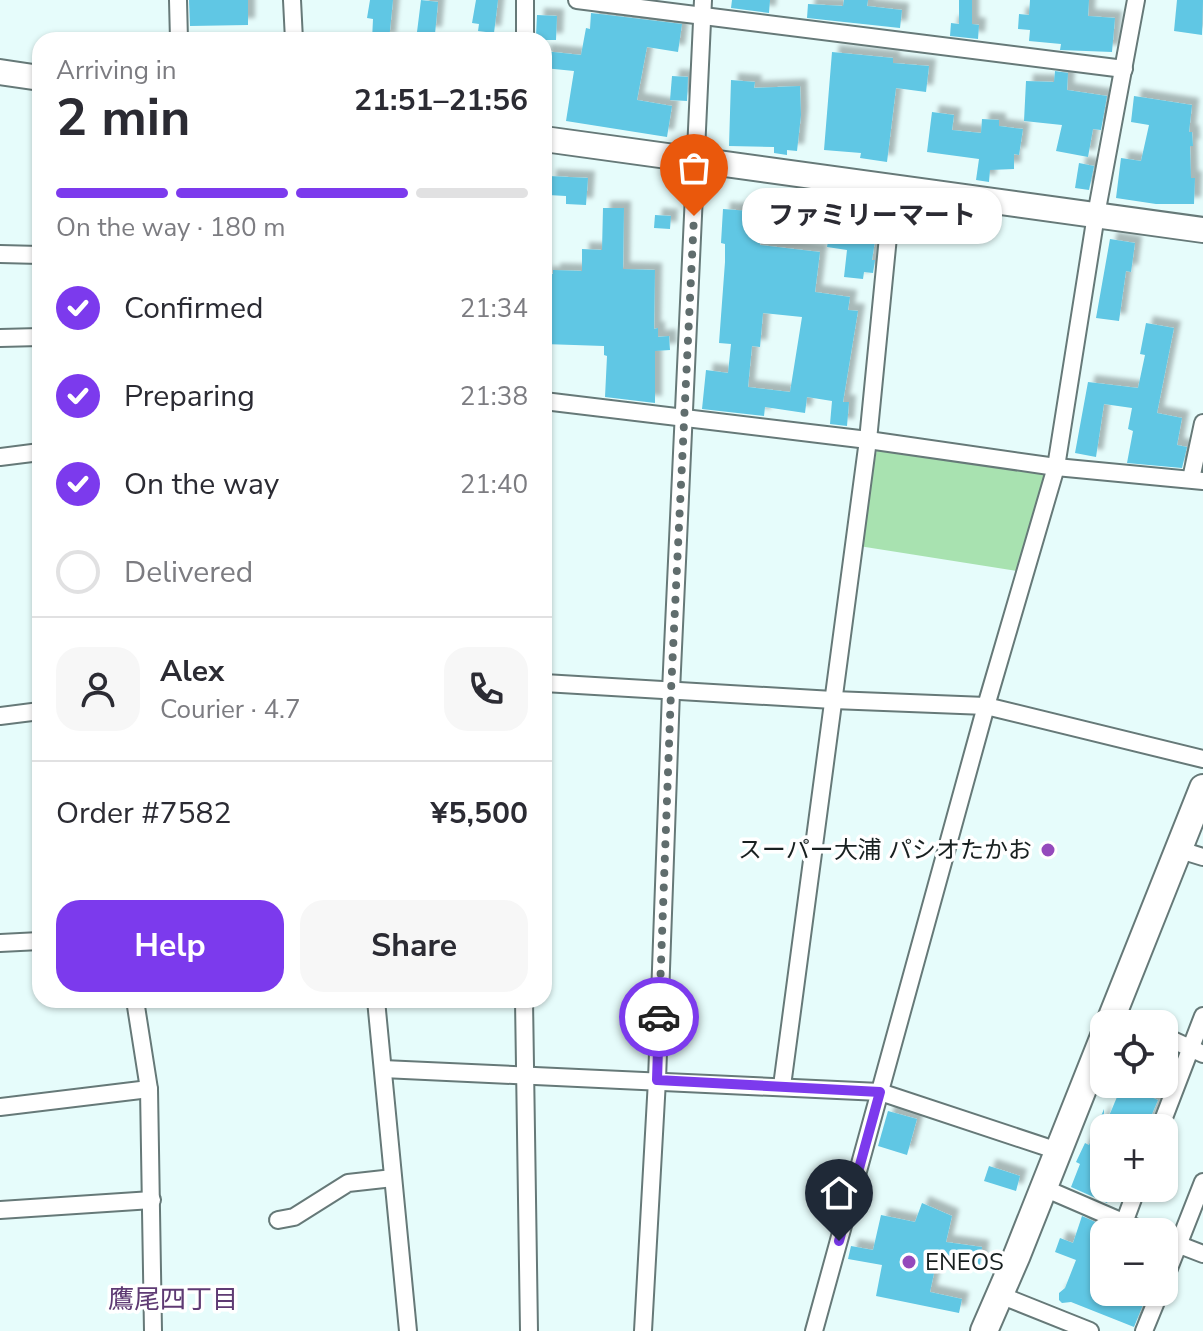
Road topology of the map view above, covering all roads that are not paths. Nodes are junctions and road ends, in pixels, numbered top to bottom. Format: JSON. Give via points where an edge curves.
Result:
{"nodes":[{"id":1,"x":178,"y":0,"type":"edge"},
{"id":2,"x":292,"y":0,"type":"edge"},
{"id":3,"x":525,"y":0,"type":"edge"},
{"id":4,"x":577,"y":0,"type":"edge"},
{"id":5,"x":1136,"y":0,"type":"edge"},
{"id":6,"x":702,"y":9,"type":"edge"},
{"id":7,"x":179,"y":32,"type":"edge"},
{"id":8,"x":294,"y":32,"type":"edge"},
{"id":9,"x":525,"y":32,"type":"edge"},
{"id":10,"x":1124,"y":69,"type":"junction"},
{"id":11,"x":0,"y":72,"type":"edge"},
{"id":12,"x":32,"y":77,"type":"edge"},
{"id":13,"x":552,"y":140,"type":"edge"},
{"id":14,"x":697,"y":159,"type":"junction"},
{"id":15,"x":893,"y":186,"type":"junction"},
{"id":16,"x":1096,"y":215,"type":"junction"},
{"id":17,"x":1203,"y":230,"type":"edge"},
{"id":18,"x":0,"y":254,"type":"edge"},
{"id":19,"x":32,"y":255,"type":"edge"},
{"id":20,"x":32,"y":337,"type":"edge"},
{"id":21,"x":0,"y":338,"type":"edge"},
{"id":22,"x":552,"y":402,"type":"edge"},
{"id":23,"x":684,"y":417,"type":"junction"},
{"id":24,"x":1203,"y":423,"type":"edge"},
{"id":25,"x":868,"y":440,"type":"junction"},
{"id":26,"x":32,"y":453,"type":"edge"},
{"id":27,"x":0,"y":457,"type":"edge"},
{"id":28,"x":1056,"y":467,"type":"junction"},
{"id":29,"x":1197,"y":480,"type":"edge"},
{"id":30,"x":552,"y":684,"type":"edge"},
{"id":31,"x":671,"y":691,"type":"junction"},
{"id":32,"x":833,"y":700,"type":"junction"},
{"id":33,"x":986,"y":706,"type":"junction"},
{"id":34,"x":32,"y":712,"type":"edge"},
{"id":35,"x":0,"y":716,"type":"edge"},
{"id":36,"x":1203,"y":759,"type":"edge"},
{"id":37,"x":1203,"y":788,"type":"edge"},
{"id":38,"x":1177,"y":849,"type":"junction"},
{"id":39,"x":1203,"y":857,"type":"edge"},
{"id":40,"x":32,"y":941,"type":"edge"},
{"id":41,"x":0,"y":943,"type":"edge"},
{"id":42,"x":136,"y":1008,"type":"edge"},
{"id":43,"x":377,"y":1008,"type":"edge"},
{"id":44,"x":524,"y":1008,"type":"edge"},
{"id":45,"x":1114,"y":1010,"type":"edge"},
{"id":46,"x":1203,"y":1016,"type":"edge"},
{"id":47,"x":1178,"y":1042,"type":"edge"},
{"id":48,"x":1197,"y":1051,"type":"edge"},
{"id":49,"x":383,"y":1069,"type":"junction"},
{"id":50,"x":1090,"y":1071,"type":"edge"},
{"id":51,"x":526,"y":1076,"type":"junction"},
{"id":52,"x":657,"y":1080,"type":"junction"},
{"id":53,"x":782,"y":1086,"type":"junction"},
{"id":54,"x":149,"y":1089,"type":"junction"},
{"id":55,"x":880,"y":1092,"type":"junction"},
{"id":56,"x":0,"y":1107,"type":"edge"},
{"id":57,"x":1167,"y":1114,"type":"edge"},
{"id":58,"x":1058,"y":1151,"type":"junction"},
{"id":59,"x":393,"y":1178,"type":"junction"},
{"id":60,"x":1203,"y":1182,"type":"edge"},
{"id":61,"x":1044,"y":1188,"type":"junction"},
{"id":62,"x":152,"y":1200,"type":"junction"},
{"id":63,"x":0,"y":1210,"type":"edge"},
{"id":64,"x":1113,"y":1218,"type":"edge"},
{"id":65,"x":278,"y":1220,"type":"dead end"},
{"id":66,"x":1178,"y":1229,"type":"edge"},
{"id":67,"x":1178,"y":1245,"type":"edge"},
{"id":68,"x":1203,"y":1254,"type":"edge"},
{"id":69,"x":1000,"y":1295,"type":"junction"},
{"id":70,"x":1154,"y":1306,"type":"edge"},
{"id":71,"x":153,"y":1331,"type":"edge"},
{"id":72,"x":408,"y":1331,"type":"edge"},
{"id":73,"x":529,"y":1331,"type":"edge"},
{"id":74,"x":643,"y":1331,"type":"edge"},
{"id":75,"x":814,"y":1331,"type":"edge"},
{"id":76,"x":984,"y":1331,"type":"edge"},
{"id":77,"x":1090,"y":1331,"type":"edge"},
{"id":78,"x":1144,"y":1331,"type":"edge"}],
"edges":[{"from":1,"to":7,"type":"street"},
{"from":2,"to":8,"type":"street"},
{"from":3,"to":9,"type":"street"},
{"from":4,"to":6,"type":"street"},
{"from":5,"to":10,"type":"street"},
{"from":6,"to":10,"type":"street"},
{"from":6,"to":14,"type":"street"},
{"from":10,"to":16,"type":"street"},
{"from":11,"to":12,"type":"street"},
{"from":13,"to":14,"type":"street"},
{"from":14,"to":15,"type":"street"},
{"from":14,"to":23,"type":"street"},
{"from":15,"to":16,"type":"street"},
{"from":15,"to":25,"type":"street"},
{"from":16,"to":17,"type":"street"},
{"from":16,"to":28,"type":"street"},
{"from":18,"to":19,"type":"street"},
{"from":20,"to":21,"type":"street"},
{"from":22,"to":23,"type":"street"},
{"from":23,"to":25,"type":"street"},
{"from":23,"to":31,"type":"street"},
{"from":24,"to":29,"type":"street"},
{"from":25,"to":28,"type":"street"},
{"from":25,"to":32,"type":"street"},
{"from":26,"to":27,"type":"street"},
{"from":28,"to":29,"type":"street"},
{"from":28,"to":33,"type":"street"},
{"from":30,"to":31,"type":"street"},
{"from":31,"to":32,"type":"street"},
{"from":31,"to":52,"type":"street"},
{"from":32,"to":33,"type":"street"},
{"from":32,"to":53,"type":"street"},
{"from":33,"to":36,"type":"street"},
{"from":33,"to":55,"type":"street"},
{"from":34,"to":35,"type":"street"},
{"from":37,"to":38,"type":"main road"},
{"from":38,"to":39,"type":"street"},
{"from":38,"to":45,"type":"main road"},
{"from":40,"to":41,"type":"street"},
{"from":42,"to":54,"type":"street"},
{"from":43,"to":49,"type":"street"},
{"from":44,"to":51,"type":"street"},
{"from":46,"to":48,"type":"street"},
{"from":47,"to":48,"type":"street"},
{"from":48,"to":57,"type":"street"},
{"from":49,"to":51,"type":"street"},
{"from":49,"to":59,"type":"street"},
{"from":50,"to":58,"type":"main road"},
{"from":51,"to":52,"type":"street"},
{"from":51,"to":73,"type":"street"},
{"from":52,"to":53,"type":"street"},
{"from":52,"to":74,"type":"street"},
{"from":53,"to":55,"type":"street"},
{"from":54,"to":56,"type":"street"},
{"from":54,"to":62,"type":"street"},
{"from":55,"to":58,"type":"street"},
{"from":55,"to":75,"type":"street"},
{"from":58,"to":61,"type":"main road"},
{"from":59,"to":65,"type":"street","via":[[348,1183],[294,1217]]},
{"from":59,"to":72,"type":"street"},
{"from":60,"to":66,"type":"street"},
{"from":61,"to":64,"type":"street"},
{"from":61,"to":69,"type":"main road"},
{"from":62,"to":63,"type":"street"},
{"from":62,"to":71,"type":"street"},
{"from":67,"to":68,"type":"street"},
{"from":69,"to":76,"type":"main road"},
{"from":69,"to":77,"type":"street"},
{"from":70,"to":78,"type":"street"}]}
